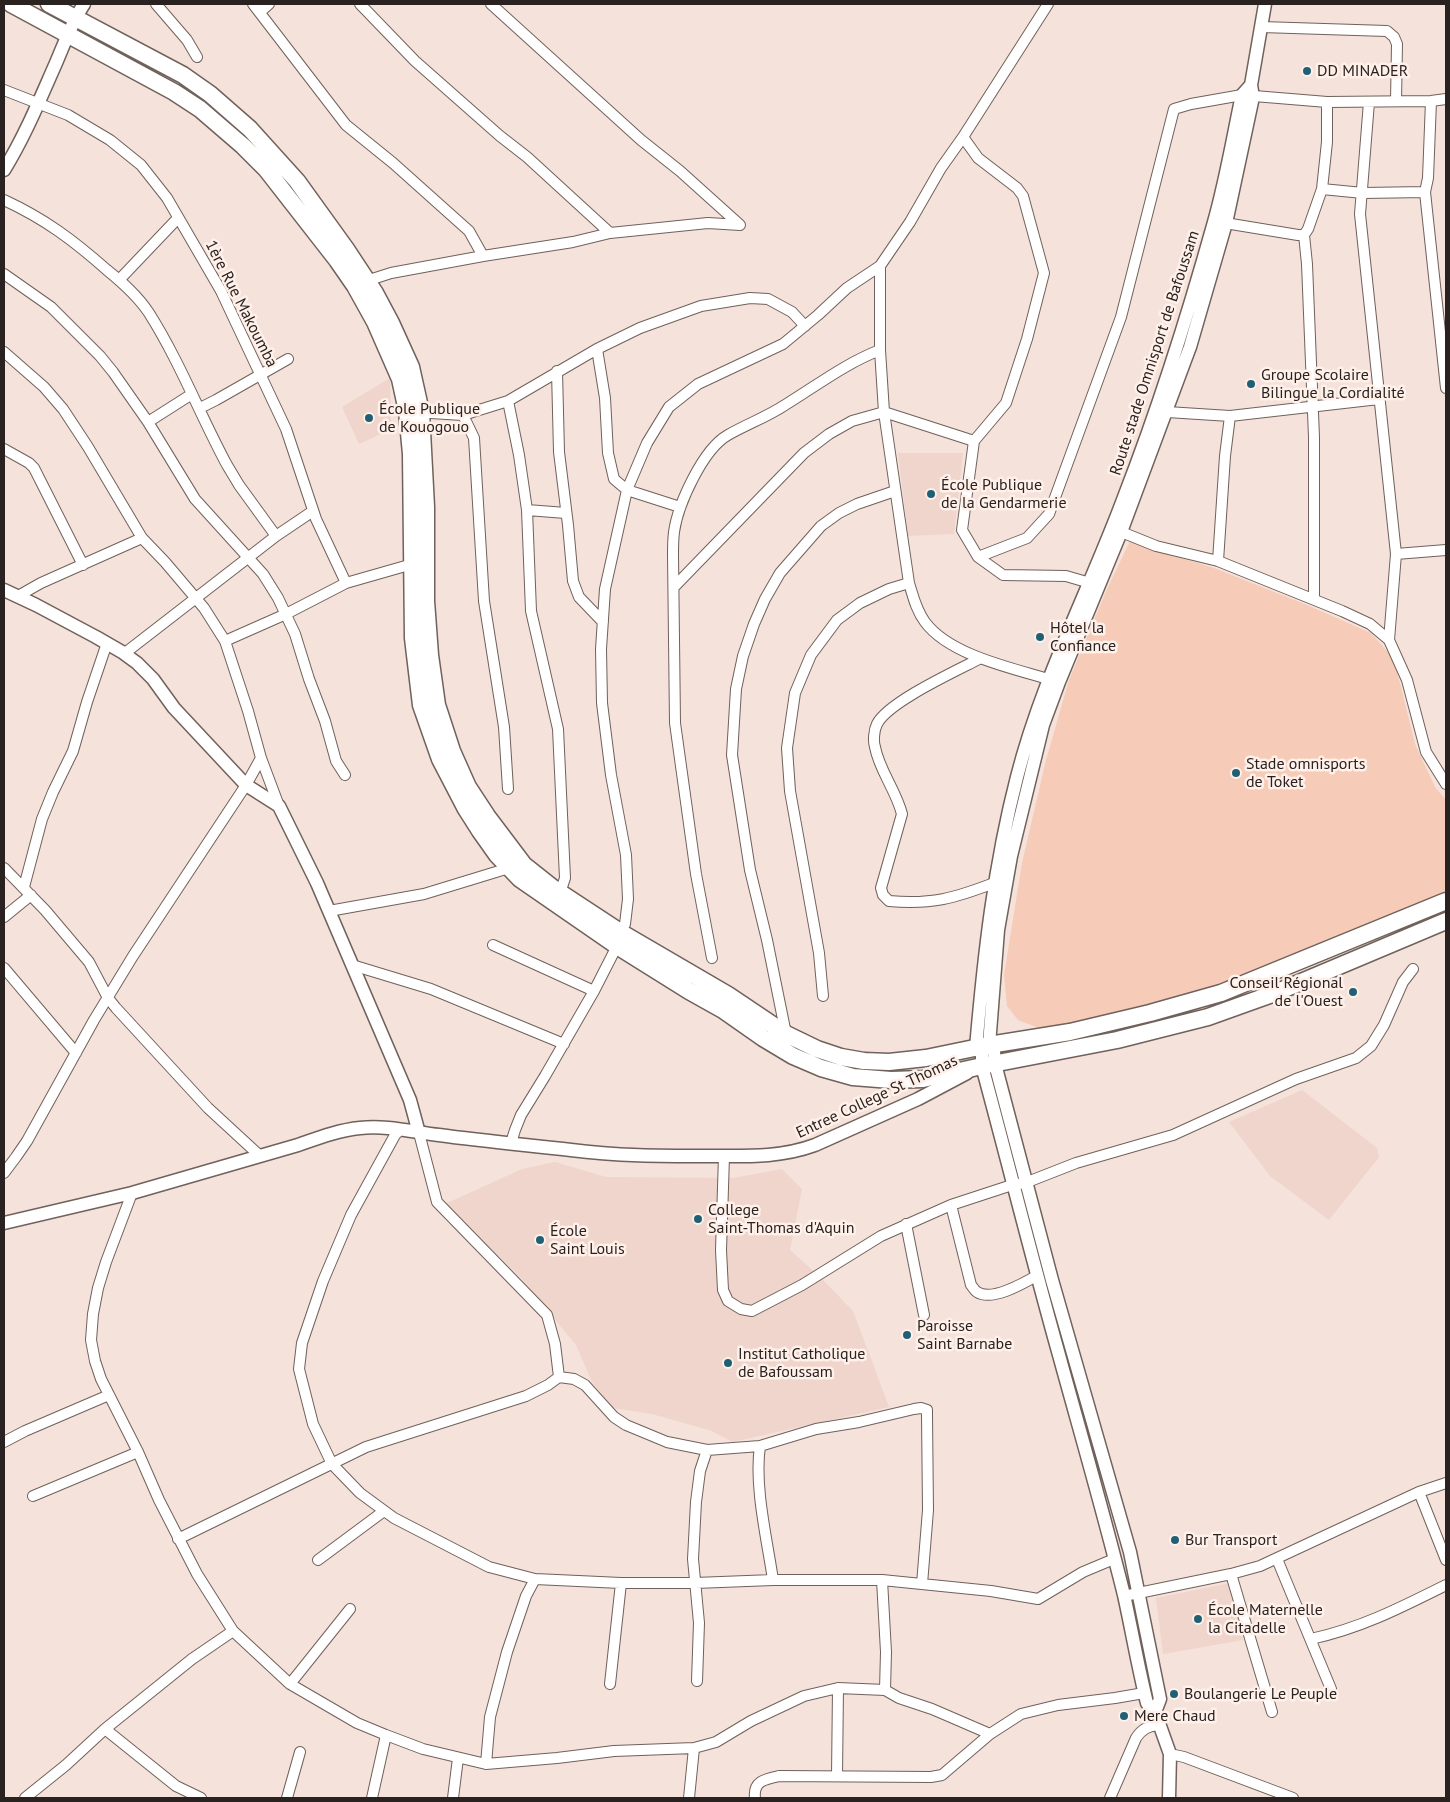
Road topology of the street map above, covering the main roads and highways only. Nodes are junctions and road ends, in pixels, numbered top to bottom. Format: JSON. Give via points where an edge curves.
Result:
{"nodes":[{"id":1,"x":11,"y":4,"type":"edge"},
{"id":2,"x":49,"y":4,"type":"edge"},
{"id":3,"x":361,"y":283,"type":"junction"},
{"id":4,"x":420,"y":563,"type":"junction"},
{"id":5,"x":1446,"y":900,"type":"edge"},
{"id":6,"x":1446,"y":921,"type":"edge"},
{"id":7,"x":618,"y":939,"type":"junction"}],
"edges":[{"from":1,"to":3,"type":"main road","via":[[200,109],[266,169],[326,245]]},
{"from":2,"to":3,"type":"main road","via":[[183,75],[250,129],[297,180]]},
{"from":3,"to":4,"type":"main road","via":[[391,323],[410,367],[426,507]]},
{"from":4,"to":7,"type":"main road","via":[[437,705],[468,787],[524,865]]},
{"from":4,"to":7,"type":"main road","via":[[413,638],[421,705],[440,759],[466,809],[497,855],[520,879],[549,901]]},
{"from":5,"to":7,"type":"main road","via":[[1221,993],[1150,1014],[1070,1032],[889,1062],[841,1057],[817,1049],[786,1034],[692,975]]},
{"from":6,"to":7,"type":"main road","via":[[1275,994],[1208,1017],[1117,1040],[923,1079],[899,1080],[853,1077],[793,1056],[689,991]]}]}
